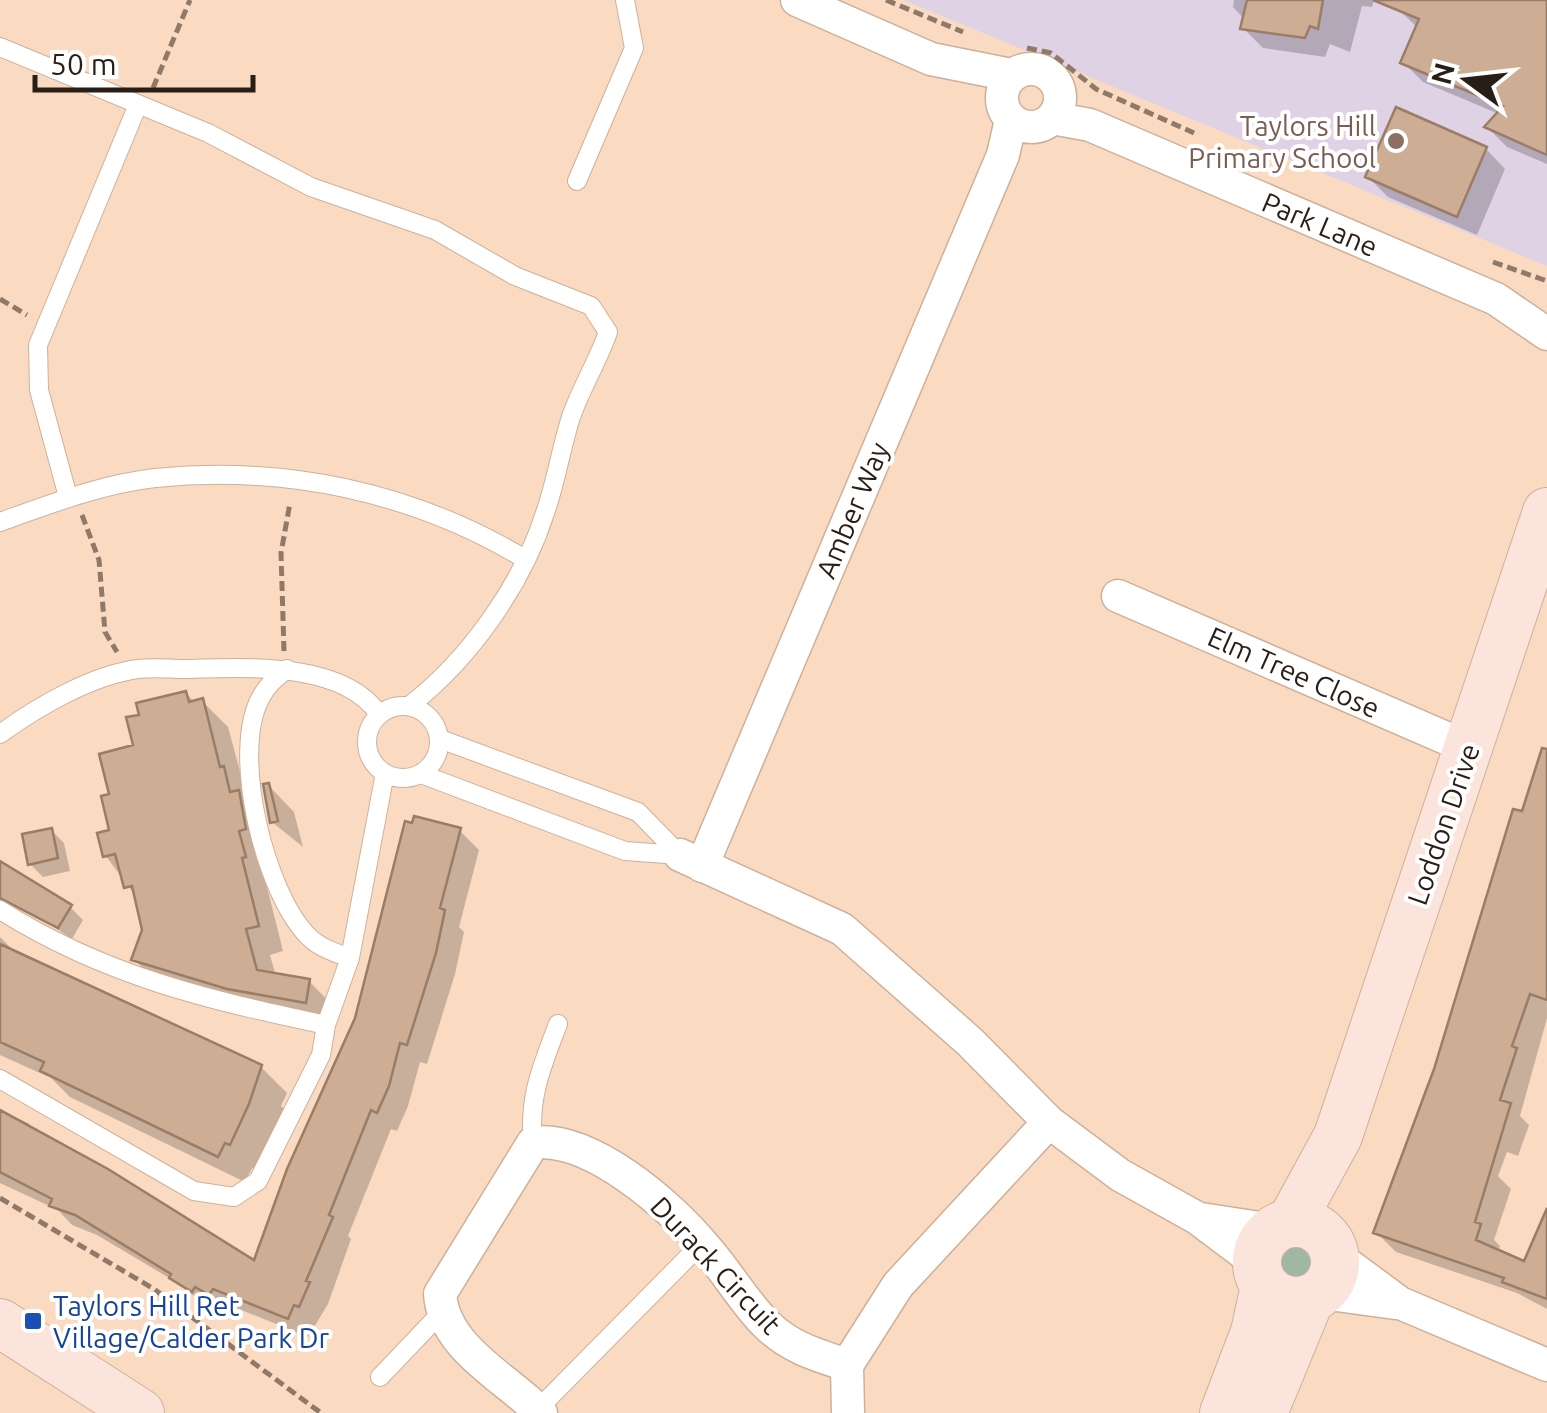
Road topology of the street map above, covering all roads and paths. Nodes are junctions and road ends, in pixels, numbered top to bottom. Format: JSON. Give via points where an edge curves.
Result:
{"nodes":[{"id":1,"x":190,"y":0,"type":"edge"},
{"id":2,"x":625,"y":0,"type":"edge"},
{"id":3,"x":797,"y":0,"type":"edge"},
{"id":4,"x":886,"y":0,"type":"edge"},
{"id":5,"x":971,"y":35,"type":"dead end"},
{"id":6,"x":0,"y":47,"type":"edge"},
{"id":7,"x":1026,"y":97,"type":"junction"},
{"id":8,"x":140,"y":108,"type":"junction"},
{"id":9,"x":1211,"y":140,"type":"dead end"},
{"id":10,"x":577,"y":181,"type":"dead end"},
{"id":11,"x":1480,"y":257,"type":"dead end"},
{"id":12,"x":1547,"y":281,"type":"edge"},
{"id":13,"x":0,"y":299,"type":"edge"},
{"id":14,"x":1496,"y":299,"type":"junction"},
{"id":15,"x":1547,"y":305,"type":"edge"},
{"id":16,"x":45,"y":328,"type":"junction"},
{"id":17,"x":1547,"y":334,"type":"edge"},
{"id":18,"x":296,"y":478,"type":"junction"},
{"id":19,"x":71,"y":496,"type":"junction"},
{"id":20,"x":1547,"y":512,"type":"edge"},
{"id":21,"x":0,"y":522,"type":"edge"},
{"id":22,"x":525,"y":559,"type":"junction"},
{"id":23,"x":1118,"y":596,"type":"dead end"},
{"id":24,"x":287,"y":668,"type":"junction"},
{"id":25,"x":138,"y":669,"type":"junction"},
{"id":26,"x":409,"y":706,"type":"junction"},
{"id":27,"x":379,"y":714,"type":"junction"},
{"id":28,"x":0,"y":734,"type":"edge"},
{"id":29,"x":440,"y":739,"type":"junction"},
{"id":30,"x":1469,"y":748,"type":"junction"},
{"id":31,"x":385,"y":774,"type":"junction"},
{"id":32,"x":420,"y":774,"type":"junction"},
{"id":33,"x":691,"y":860,"type":"junction"},
{"id":34,"x":0,"y":910,"type":"edge"},
{"id":35,"x":350,"y":958,"type":"junction"},
{"id":36,"x":558,"y":1024,"type":"dead end"},
{"id":37,"x":326,"y":1026,"type":"junction"},
{"id":38,"x":0,"y":1078,"type":"edge"},
{"id":39,"x":1048,"y":1122,"type":"junction"},
{"id":40,"x":533,"y":1143,"type":"junction"},
{"id":41,"x":0,"y":1198,"type":"edge"},
{"id":42,"x":702,"y":1243,"type":"junction"},
{"id":43,"x":1297,"y":1260,"type":"junction"},
{"id":44,"x":441,"y":1313,"type":"junction"},
{"id":45,"x":0,"y":1323,"type":"edge"},
{"id":46,"x":847,"y":1365,"type":"junction"},
{"id":47,"x":1547,"y":1365,"type":"edge"},
{"id":48,"x":380,"y":1377,"type":"dead end"},
{"id":49,"x":540,"y":1411,"type":"edge"},
{"id":50,"x":140,"y":1413,"type":"edge"},
{"id":51,"x":321,"y":1413,"type":"edge"},
{"id":52,"x":848,"y":1413,"type":"edge"},
{"id":53,"x":1224,"y":1413,"type":"edge"},
{"id":54,"x":1263,"y":1413,"type":"edge"}],
"edges":[{"from":1,"to":8,"type":"path"},
{"from":2,"to":10,"type":"lane","via":[[634,48]]},
{"from":3,"to":7,"type":"street","name":"Park Lane"},
{"from":4,"to":5,"type":"path"},
{"from":6,"to":8,"type":"lane"},
{"from":7,"to":9,"type":"path","via":[[1051,53],[1096,88]]},
{"from":7,"to":14,"type":"street","name":"Park Lane"},
{"from":7,"to":33,"type":"street","name":"Amber Way"},
{"from":8,"to":16,"type":"lane"},
{"from":8,"to":22,"type":"lane","via":[[208,133],[312,186],[436,230],[515,276],[591,306],[608,332],[572,415],[545,516]]},
{"from":11,"to":12,"type":"path"},
{"from":13,"to":16,"type":"path"},
{"from":14,"to":15,"type":"street","name":"Park Lane"},
{"from":14,"to":17,"type":"street","name":"Park Lane"},
{"from":16,"to":19,"type":"lane","via":[[38,345],[39,390]]},
{"from":18,"to":19,"type":"lane","via":[[155,478]]},
{"from":18,"to":22,"type":"lane","via":[[384,496],[467,525]]},
{"from":18,"to":24,"type":"path","via":[[281,553]]},
{"from":19,"to":21,"type":"lane"},
{"from":19,"to":25,"type":"path","via":[[98,560],[105,632]]},
{"from":20,"to":30,"type":"street","name":"Loddon Drive"},
{"from":22,"to":26,"type":"lane","via":[[494,616]]},
{"from":23,"to":30,"type":"street","name":"Elm Tree Close"},
{"from":24,"to":25,"type":"lane"},
{"from":24,"to":27,"type":"lane","via":[[350,690]]},
{"from":24,"to":35,"type":"lane","via":[[254,714],[247,767],[253,807],[302,929]]},
{"from":25,"to":28,"type":"lane","via":[[83,688]]},
{"from":26,"to":27,"type":"lane"},
{"from":26,"to":29,"type":"lane","via":[[430,717]]},
{"from":27,"to":31,"type":"lane","via":[[367,745]]},
{"from":29,"to":32,"type":"lane","via":[[436,759]]},
{"from":29,"to":33,"type":"lane","via":[[638,812]]},
{"from":30,"to":43,"type":"street","name":"Loddon Drive"},
{"from":31,"to":32,"type":"lane"},
{"from":31,"to":35,"type":"lane"},
{"from":32,"to":33,"type":"lane","via":[[626,851]]},
{"from":33,"to":39,"type":"street","via":[[842,930],[970,1042]]},
{"from":34,"to":37,"type":"lane","via":[[138,979]]},
{"from":35,"to":37,"type":"lane"},
{"from":36,"to":40,"type":"lane","via":[[534,1086]]},
{"from":37,"to":38,"type":"lane","via":[[321,1055],[268,1164],[258,1181],[234,1197],[194,1191]]},
{"from":39,"to":43,"type":"street","via":[[1120,1176]]},
{"from":39,"to":46,"type":"street","via":[[898,1285]]},
{"from":40,"to":42,"type":"street","name":"Durack Circuit","via":[[580,1147],[657,1199]]},
{"from":40,"to":44,"type":"street","via":[[440,1294]]},
{"from":41,"to":51,"type":"path","via":[[154,1289]]},
{"from":42,"to":46,"type":"street","name":"Durack Circuit","via":[[766,1324],[798,1349]]},
{"from":42,"to":49,"type":"lane"},
{"from":43,"to":47,"type":"street"},
{"from":43,"to":53,"type":"street","name":"Loddon Drive","via":[[1255,1332]]},
{"from":43,"to":54,"type":"street","name":"Loddon Drive"},
{"from":44,"to":48,"type":"lane"},
{"from":44,"to":49,"type":"street","via":[[452,1335]]},
{"from":45,"to":50,"type":"street"},
{"from":46,"to":52,"type":"street"}]}
